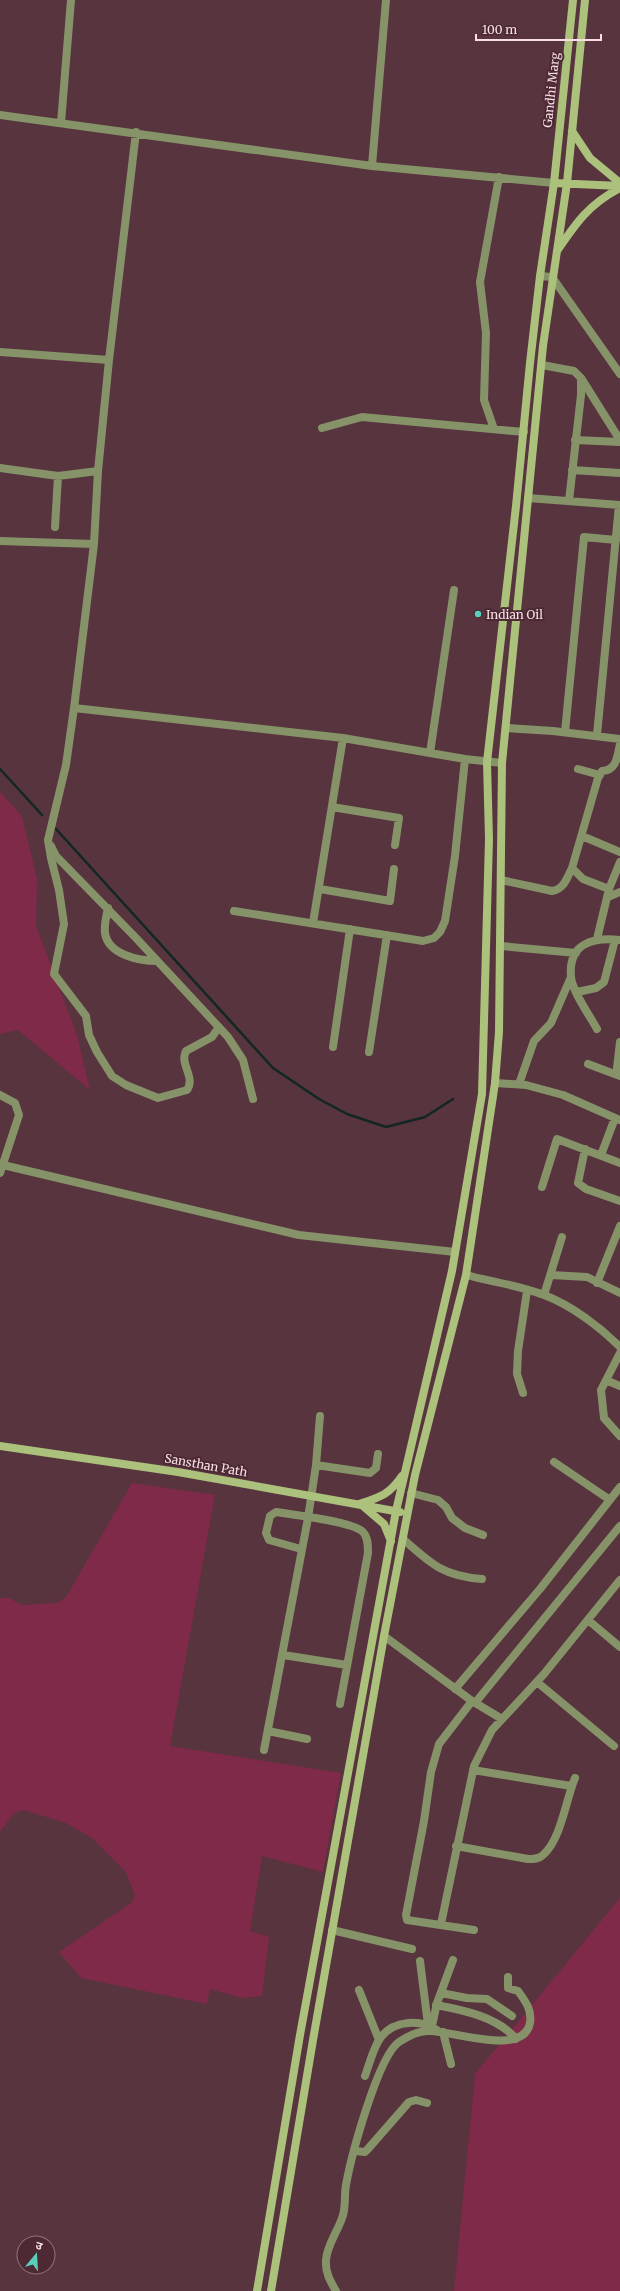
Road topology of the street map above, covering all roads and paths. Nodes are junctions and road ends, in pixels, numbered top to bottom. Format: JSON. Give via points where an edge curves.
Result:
{"nodes":[{"id":1,"x":71,"y":0,"type":"edge"},
{"id":2,"x":386,"y":0,"type":"edge"},
{"id":3,"x":573,"y":0,"type":"edge"},
{"id":4,"x":585,"y":0,"type":"edge"},
{"id":5,"x":0,"y":115,"type":"edge"},
{"id":6,"x":61,"y":124,"type":"junction"},
{"id":7,"x":572,"y":131,"type":"junction"},
{"id":8,"x":136,"y":132,"type":"junction"},
{"id":9,"x":372,"y":166,"type":"junction"},
{"id":10,"x":499,"y":177,"type":"junction"},
{"id":11,"x":554,"y":183,"type":"junction"},
{"id":12,"x":567,"y":183,"type":"junction"},
{"id":13,"x":620,"y":186,"type":"edge"},
{"id":14,"x":556,"y":252,"type":"junction"},
{"id":15,"x":540,"y":276,"type":"junction"},
{"id":16,"x":552,"y":277,"type":"junction"},
{"id":17,"x":0,"y":352,"type":"edge"},
{"id":18,"x":109,"y":360,"type":"junction"},
{"id":19,"x":542,"y":365,"type":"junction"},
{"id":20,"x":620,"y":374,"type":"edge"},
{"id":21,"x":581,"y":378,"type":"junction"},
{"id":22,"x":322,"y":428,"type":"dead end"},
{"id":23,"x":494,"y":429,"type":"junction"},
{"id":24,"x":524,"y":432,"type":"junction"},
{"id":25,"x":575,"y":440,"type":"junction"},
{"id":26,"x":620,"y":441,"type":"edge"},
{"id":27,"x":0,"y":468,"type":"edge"},
{"id":28,"x":572,"y":470,"type":"junction"},
{"id":29,"x":98,"y":471,"type":"junction"},
{"id":30,"x":620,"y":473,"type":"edge"},
{"id":31,"x":58,"y":476,"type":"junction"},
{"id":32,"x":528,"y":498,"type":"junction"},
{"id":33,"x":569,"y":501,"type":"junction"},
{"id":34,"x":620,"y":505,"type":"edge"},
{"id":35,"x":55,"y":527,"type":"dead end"},
{"id":36,"x":616,"y":540,"type":"junction"},
{"id":37,"x":0,"y":541,"type":"edge"},
{"id":38,"x":94,"y":544,"type":"junction"},
{"id":39,"x":454,"y":590,"type":"dead end"},
{"id":40,"x":74,"y":708,"type":"junction"},
{"id":41,"x":506,"y":728,"type":"junction"},
{"id":42,"x":565,"y":732,"type":"junction"},
{"id":43,"x":596,"y":735,"type":"junction"},
{"id":44,"x":343,"y":738,"type":"junction"},
{"id":45,"x":620,"y":739,"type":"edge"},
{"id":46,"x":620,"y":744,"type":"edge"},
{"id":47,"x":430,"y":753,"type":"junction"},
{"id":48,"x":465,"y":759,"type":"junction"},
{"id":49,"x":487,"y":762,"type":"junction"},
{"id":50,"x":502,"y":763,"type":"junction"},
{"id":51,"x":578,"y":768,"type":"dead end"},
{"id":52,"x":600,"y":775,"type":"junction"},
{"id":53,"x":332,"y":807,"type":"junction"},
{"id":54,"x":582,"y":836,"type":"junction"},
{"id":55,"x":48,"y":840,"type":"junction"},
{"id":56,"x":395,"y":845,"type":"dead end"},
{"id":57,"x":620,"y":852,"type":"edge"},
{"id":58,"x":620,"y":862,"type":"edge"},
{"id":59,"x":572,"y":868,"type":"junction"},
{"id":60,"x":394,"y":869,"type":"dead end"},
{"id":61,"x":501,"y":880,"type":"junction"},
{"id":62,"x":320,"y":890,"type":"junction"},
{"id":63,"x":620,"y":892,"type":"edge"},
{"id":64,"x":609,"y":893,"type":"junction"},
{"id":65,"x":108,"y":908,"type":"junction"},
{"id":66,"x":234,"y":911,"type":"dead end"},
{"id":67,"x":313,"y":923,"type":"junction"},
{"id":68,"x":350,"y":929,"type":"junction"},
{"id":69,"x":387,"y":935,"type":"junction"},
{"id":70,"x":598,"y":939,"type":"junction"},
{"id":71,"x":618,"y":940,"type":"edge"},
{"id":72,"x":500,"y":946,"type":"junction"},
{"id":73,"x":576,"y":953,"type":"junction"},
{"id":74,"x":157,"y":961,"type":"junction"},
{"id":75,"x":571,"y":977,"type":"junction"},
{"id":76,"x":577,"y":992,"type":"junction"},
{"id":77,"x":219,"y":1027,"type":"junction"},
{"id":78,"x":597,"y":1029,"type":"dead end"},
{"id":79,"x":620,"y":1043,"type":"edge"},
{"id":80,"x":332,"y":1047,"type":"dead end"},
{"id":81,"x":369,"y":1052,"type":"dead end"},
{"id":82,"x":588,"y":1064,"type":"dead end"},
{"id":83,"x":620,"y":1072,"type":"edge"},
{"id":84,"x":620,"y":1076,"type":"edge"},
{"id":85,"x":495,"y":1083,"type":"junction"},
{"id":86,"x":519,"y":1084,"type":"junction"},
{"id":87,"x":0,"y":1095,"type":"edge"},
{"id":88,"x":253,"y":1099,"type":"dead end"},
{"id":89,"x":618,"y":1119,"type":"edge"},
{"id":90,"x":585,"y":1149,"type":"junction"},
{"id":91,"x":601,"y":1155,"type":"junction"},
{"id":92,"x":620,"y":1163,"type":"edge"},
{"id":93,"x":1,"y":1169,"type":"edge"},
{"id":94,"x":542,"y":1187,"type":"dead end"},
{"id":95,"x":620,"y":1201,"type":"edge"},
{"id":96,"x":620,"y":1226,"type":"edge"},
{"id":97,"x":562,"y":1237,"type":"dead end"},
{"id":98,"x":454,"y":1252,"type":"junction"},
{"id":99,"x":551,"y":1274,"type":"junction"},
{"id":100,"x":466,"y":1275,"type":"junction"},
{"id":101,"x":597,"y":1283,"type":"junction"},
{"id":102,"x":527,"y":1291,"type":"junction"},
{"id":103,"x":620,"y":1293,"type":"edge"},
{"id":104,"x":544,"y":1295,"type":"junction"},
{"id":105,"x":620,"y":1347,"type":"edge"},
{"id":106,"x":620,"y":1353,"type":"edge"},
{"id":107,"x":606,"y":1380,"type":"junction"},
{"id":108,"x":620,"y":1386,"type":"edge"},
{"id":109,"x":523,"y":1393,"type":"dead end"},
{"id":110,"x":320,"y":1416,"type":"dead end"},
{"id":111,"x":620,"y":1436,"type":"edge"},
{"id":112,"x":0,"y":1446,"type":"edge"},
{"id":113,"x":378,"y":1454,"type":"dead end"},
{"id":114,"x":554,"y":1462,"type":"dead end"},
{"id":115,"x":316,"y":1465,"type":"junction"},
{"id":116,"x":404,"y":1473,"type":"junction"},
{"id":117,"x":620,"y":1487,"type":"edge"},
{"id":118,"x":411,"y":1493,"type":"junction"},
{"id":119,"x":312,"y":1496,"type":"junction"},
{"id":120,"x":610,"y":1500,"type":"junction"},
{"id":121,"x":359,"y":1504,"type":"junction"},
{"id":122,"x":396,"y":1511,"type":"junction"},
{"id":123,"x":408,"y":1513,"type":"junction"},
{"id":124,"x":308,"y":1518,"type":"junction"},
{"id":125,"x":620,"y":1526,"type":"edge"},
{"id":126,"x":483,"y":1536,"type":"dead end"},
{"id":127,"x":403,"y":1539,"type":"junction"},
{"id":128,"x":391,"y":1541,"type":"junction"},
{"id":129,"x":302,"y":1550,"type":"junction"},
{"id":130,"x":482,"y":1579,"type":"dead end"},
{"id":131,"x":620,"y":1580,"type":"edge"},
{"id":132,"x":588,"y":1620,"type":"junction"},
{"id":133,"x":384,"y":1636,"type":"junction"},
{"id":134,"x":620,"y":1647,"type":"edge"},
{"id":135,"x":283,"y":1655,"type":"junction"},
{"id":136,"x":347,"y":1665,"type":"junction"},
{"id":137,"x":537,"y":1682,"type":"junction"},
{"id":138,"x":455,"y":1689,"type":"junction"},
{"id":139,"x":474,"y":1702,"type":"junction"},
{"id":140,"x":340,"y":1704,"type":"dead end"},
{"id":141,"x":502,"y":1719,"type":"junction"},
{"id":142,"x":268,"y":1731,"type":"junction"},
{"id":143,"x":307,"y":1739,"type":"dead end"},
{"id":144,"x":614,"y":1746,"type":"dead end"},
{"id":145,"x":264,"y":1750,"type":"dead end"},
{"id":146,"x":473,"y":1770,"type":"junction"},
{"id":147,"x":575,"y":1778,"type":"dead end"},
{"id":148,"x":571,"y":1786,"type":"junction"},
{"id":149,"x":456,"y":1846,"type":"junction"},
{"id":150,"x":441,"y":1924,"type":"junction"},
{"id":151,"x":332,"y":1930,"type":"junction"},
{"id":152,"x":474,"y":1930,"type":"dead end"},
{"id":153,"x":412,"y":1949,"type":"dead end"},
{"id":154,"x":453,"y":1960,"type":"dead end"},
{"id":155,"x":420,"y":1961,"type":"dead end"},
{"id":156,"x":508,"y":1976,"type":"dead end"},
{"id":157,"x":359,"y":1990,"type":"dead end"},
{"id":158,"x":441,"y":1994,"type":"junction"},
{"id":159,"x":436,"y":2005,"type":"junction"},
{"id":160,"x":512,"y":2016,"type":"dead end"},
{"id":161,"x":430,"y":2026,"type":"junction"},
{"id":162,"x":441,"y":2032,"type":"junction"},
{"id":163,"x":516,"y":2039,"type":"junction"},
{"id":164,"x":379,"y":2040,"type":"junction"},
{"id":165,"x":451,"y":2064,"type":"dead end"},
{"id":166,"x":365,"y":2076,"type":"dead end"},
{"id":167,"x":427,"y":2103,"type":"dead end"},
{"id":168,"x":355,"y":2152,"type":"junction"},
{"id":169,"x":258,"y":2291,"type":"edge"},
{"id":170,"x":271,"y":2291,"type":"edge"},
{"id":171,"x":336,"y":2291,"type":"edge"}],
"edges":[{"from":1,"to":6,"type":"street"},
{"from":2,"to":9,"type":"street"},
{"from":3,"to":11,"type":"main road","name":"Gandhi Marg"},
{"from":4,"to":7,"type":"main road","name":"Gandhi Marg"},
{"from":5,"to":6,"type":"street"},
{"from":6,"to":8,"type":"street"},
{"from":7,"to":12,"type":"main road","name":"Gandhi Marg"},
{"from":7,"to":13,"type":"main road","via":[[590,158]]},
{"from":8,"to":9,"type":"street"},
{"from":8,"to":18,"type":"street"},
{"from":9,"to":10,"type":"street"},
{"from":10,"to":11,"type":"street"},
{"from":10,"to":23,"type":"street","via":[[480,282],[486,333],[484,400]]},
{"from":11,"to":12,"type":"main road"},
{"from":11,"to":15,"type":"main road","name":"Gandhi Marg"},
{"from":12,"to":13,"type":"main road"},
{"from":12,"to":14,"type":"main road","name":"Gandhi Marg"},
{"from":13,"to":14,"type":"main road","via":[[582,214]]},
{"from":14,"to":16,"type":"main road","name":"Gandhi Marg"},
{"from":15,"to":16,"type":"street"},
{"from":15,"to":24,"type":"main road","name":"Gandhi Marg"},
{"from":16,"to":19,"type":"main road","name":"Gandhi Marg"},
{"from":16,"to":20,"type":"street"},
{"from":17,"to":18,"type":"street"},
{"from":18,"to":29,"type":"street"},
{"from":19,"to":21,"type":"street","via":[[574,371]]},
{"from":19,"to":32,"type":"main road","name":"Gandhi Marg"},
{"from":21,"to":25,"type":"street"},
{"from":21,"to":26,"type":"street"},
{"from":22,"to":23,"type":"street","via":[[362,417]]},
{"from":23,"to":24,"type":"street"},
{"from":24,"to":49,"type":"main road","name":"Gandhi Marg"},
{"from":25,"to":26,"type":"street"},
{"from":25,"to":28,"type":"street"},
{"from":27,"to":31,"type":"street"},
{"from":28,"to":30,"type":"street"},
{"from":28,"to":33,"type":"street"},
{"from":29,"to":31,"type":"street"},
{"from":29,"to":38,"type":"street"},
{"from":31,"to":35,"type":"street"},
{"from":32,"to":33,"type":"street"},
{"from":32,"to":41,"type":"main road","name":"Gandhi Marg"},
{"from":33,"to":34,"type":"street"},
{"from":34,"to":36,"type":"street"},
{"from":36,"to":42,"type":"street","via":[[584,537]]},
{"from":36,"to":43,"type":"street"},
{"from":37,"to":38,"type":"street"},
{"from":38,"to":40,"type":"street"},
{"from":39,"to":47,"type":"street"},
{"from":40,"to":44,"type":"street"},
{"from":40,"to":55,"type":"street","via":[[66,765]]},
{"from":41,"to":42,"type":"street"},
{"from":41,"to":50,"type":"main road","name":"Gandhi Marg"},
{"from":42,"to":43,"type":"street"},
{"from":43,"to":45,"type":"street"},
{"from":44,"to":47,"type":"street"},
{"from":44,"to":53,"type":"street"},
{"from":46,"to":52,"type":"street","via":[[614,767],[602,771]]},
{"from":47,"to":48,"type":"street"},
{"from":48,"to":49,"type":"street"},
{"from":48,"to":69,"type":"street","via":[[445,921],[434,938],[423,941]]},
{"from":49,"to":50,"type":"street"},
{"from":49,"to":98,"type":"main road","name":"Gandhi Marg","via":[[489,838],[482,1094]]},
{"from":50,"to":61,"type":"main road","name":"Gandhi Marg"},
{"from":51,"to":52,"type":"street"},
{"from":52,"to":54,"type":"street"},
{"from":53,"to":56,"type":"street","via":[[399,818]]},
{"from":53,"to":62,"type":"street"},
{"from":54,"to":57,"type":"street"},
{"from":54,"to":59,"type":"street"},
{"from":55,"to":65,"type":"street","via":[[56,856]]},
{"from":55,"to":77,"type":"street","via":[[64,924],[54,974],[86,1016],[89,1035],[112,1076],[126,1085],[158,1098],[183,1092],[190,1086],[184,1059],[186,1051],[212,1037]]},
{"from":58,"to":64,"type":"street"},
{"from":59,"to":61,"type":"street","via":[[558,890],[552,891]]},
{"from":59,"to":64,"type":"street","via":[[583,879]]},
{"from":60,"to":62,"type":"street","via":[[390,901]]},
{"from":61,"to":72,"type":"main road","name":"Gandhi Marg"},
{"from":62,"to":67,"type":"street"},
{"from":63,"to":64,"type":"street"},
{"from":64,"to":70,"type":"street"},
{"from":65,"to":74,"type":"street"},
{"from":65,"to":74,"type":"street","via":[[104,924],[109,943],[132,958]]},
{"from":66,"to":67,"type":"street"},
{"from":67,"to":68,"type":"street"},
{"from":68,"to":69,"type":"street"},
{"from":68,"to":80,"type":"street"},
{"from":69,"to":81,"type":"street"},
{"from":70,"to":71,"type":"street"},
{"from":70,"to":73,"type":"street","via":[[583,944]]},
{"from":71,"to":76,"type":"street","via":[[604,982],[596,988]]},
{"from":72,"to":73,"type":"street"},
{"from":72,"to":85,"type":"main road","name":"Gandhi Marg","via":[[499,1032]]},
{"from":73,"to":75,"type":"street"},
{"from":74,"to":77,"type":"street"},
{"from":75,"to":76,"type":"street"},
{"from":75,"to":86,"type":"street","via":[[551,1023],[534,1040]]},
{"from":76,"to":78,"type":"street"},
{"from":77,"to":88,"type":"street","via":[[243,1060]]},
{"from":79,"to":83,"type":"street","via":[[617,1068]]},
{"from":82,"to":84,"type":"street"},
{"from":85,"to":86,"type":"street"},
{"from":85,"to":100,"type":"main road","name":"Gandhi Marg"},
{"from":86,"to":89,"type":"street","via":[[563,1095]]},
{"from":87,"to":93,"type":"street","via":[[15,1103],[19,1115]]},
{"from":89,"to":91,"type":"street"},
{"from":90,"to":91,"type":"street"},
{"from":90,"to":94,"type":"street","via":[[557,1139]]},
{"from":90,"to":95,"type":"street","via":[[578,1183],[586,1189]]},
{"from":91,"to":92,"type":"street"},
{"from":93,"to":98,"type":"street","via":[[299,1235]]},
{"from":96,"to":101,"type":"street"},
{"from":97,"to":99,"type":"street"},
{"from":98,"to":116,"type":"main road","name":"Gandhi Marg","via":[[452,1271]]},
{"from":99,"to":101,"type":"street","via":[[587,1277]]},
{"from":99,"to":104,"type":"street"},
{"from":100,"to":102,"type":"street"},
{"from":100,"to":118,"type":"main road","name":"Gandhi Marg"},
{"from":101,"to":103,"type":"street"},
{"from":102,"to":104,"type":"street"},
{"from":102,"to":109,"type":"street","via":[[517,1374]]},
{"from":104,"to":105,"type":"street","via":[[593,1325]]},
{"from":106,"to":107,"type":"street"},
{"from":107,"to":108,"type":"street"},
{"from":107,"to":111,"type":"street","via":[[601,1390],[604,1418]]},
{"from":110,"to":115,"type":"street"},
{"from":112,"to":119,"type":"main road","name":"Sansthan Path","via":[[178,1472]]},
{"from":113,"to":115,"type":"street","via":[[376,1468],[370,1473]]},
{"from":114,"to":120,"type":"street"},
{"from":115,"to":119,"type":"street"},
{"from":116,"to":121,"type":"main road","via":[[392,1490],[383,1496]]},
{"from":116,"to":122,"type":"main road","name":"Gandhi Marg"},
{"from":117,"to":120,"type":"street"},
{"from":118,"to":123,"type":"main road","name":"Gandhi Marg"},
{"from":118,"to":126,"type":"street","via":[[438,1500],[446,1507],[452,1518],[465,1528]]},
{"from":119,"to":121,"type":"main road","name":"Sansthan Path"},
{"from":119,"to":124,"type":"street"},
{"from":120,"to":138,"type":"street","via":[[540,1589]]},
{"from":121,"to":122,"type":"main road","name":"Sansthan Path"},
{"from":121,"to":128,"type":"main road","via":[[384,1524]]},
{"from":122,"to":123,"type":"main road","name":"Sansthan Path"},
{"from":122,"to":128,"type":"main road","name":"Gandhi Marg"},
{"from":123,"to":127,"type":"main road","name":"Gandhi Marg"},
{"from":124,"to":129,"type":"street"},
{"from":124,"to":129,"type":"street","via":[[276,1512],[270,1516],[266,1533],[269,1540]]},
{"from":124,"to":136,"type":"street","via":[[348,1525],[363,1532],[367,1538],[368,1553]]},
{"from":125,"to":139,"type":"street"},
{"from":127,"to":130,"type":"street","via":[[441,1571]]},
{"from":127,"to":133,"type":"main road","name":"Gandhi Marg"},
{"from":128,"to":169,"type":"main road","name":"Gandhi Marg","via":[[300,2035]]},
{"from":129,"to":135,"type":"street"},
{"from":131,"to":132,"type":"street"},
{"from":132,"to":134,"type":"street"},
{"from":132,"to":137,"type":"street"},
{"from":133,"to":138,"type":"street"},
{"from":133,"to":151,"type":"main road","name":"Gandhi Marg"},
{"from":135,"to":136,"type":"street"},
{"from":135,"to":142,"type":"street"},
{"from":136,"to":140,"type":"street"},
{"from":137,"to":141,"type":"street"},
{"from":137,"to":144,"type":"street"},
{"from":138,"to":139,"type":"street"},
{"from":139,"to":141,"type":"street"},
{"from":139,"to":150,"type":"street","via":[[439,1744],[431,1772],[407,1904],[407,1920]]},
{"from":141,"to":146,"type":"street","via":[[492,1730]]},
{"from":142,"to":143,"type":"street"},
{"from":142,"to":145,"type":"street"},
{"from":146,"to":148,"type":"street"},
{"from":146,"to":149,"type":"street"},
{"from":147,"to":148,"type":"street"},
{"from":148,"to":149,"type":"street","via":[[564,1812],[549,1847],[536,1859]]},
{"from":149,"to":150,"type":"street"},
{"from":150,"to":152,"type":"street"},
{"from":151,"to":153,"type":"street"},
{"from":151,"to":170,"type":"main road","name":"Gandhi Marg"},
{"from":154,"to":158,"type":"street"},
{"from":155,"to":161,"type":"street"},
{"from":156,"to":163,"type":"street","via":[[508,1988],[518,1991],[531,2014],[526,2034]]},
{"from":157,"to":164,"type":"street"},
{"from":158,"to":159,"type":"street"},
{"from":158,"to":160,"type":"street","via":[[487,1999]]},
{"from":159,"to":161,"type":"street"},
{"from":159,"to":163,"type":"street","via":[[472,2014],[498,2025]]},
{"from":161,"to":162,"type":"street"},
{"from":161,"to":164,"type":"street","via":[[399,2024],[391,2027]]},
{"from":162,"to":163,"type":"street","via":[[482,2039]]},
{"from":162,"to":165,"type":"street"},
{"from":162,"to":168,"type":"street","via":[[428,2030],[407,2037],[388,2055],[359,2132]]},
{"from":164,"to":166,"type":"street"},
{"from":167,"to":168,"type":"street","via":[[416,2100],[409,2102],[365,2152]]},
{"from":168,"to":171,"type":"street","via":[[346,2187],[343,2215],[326,2261],[329,2279]]}]}
